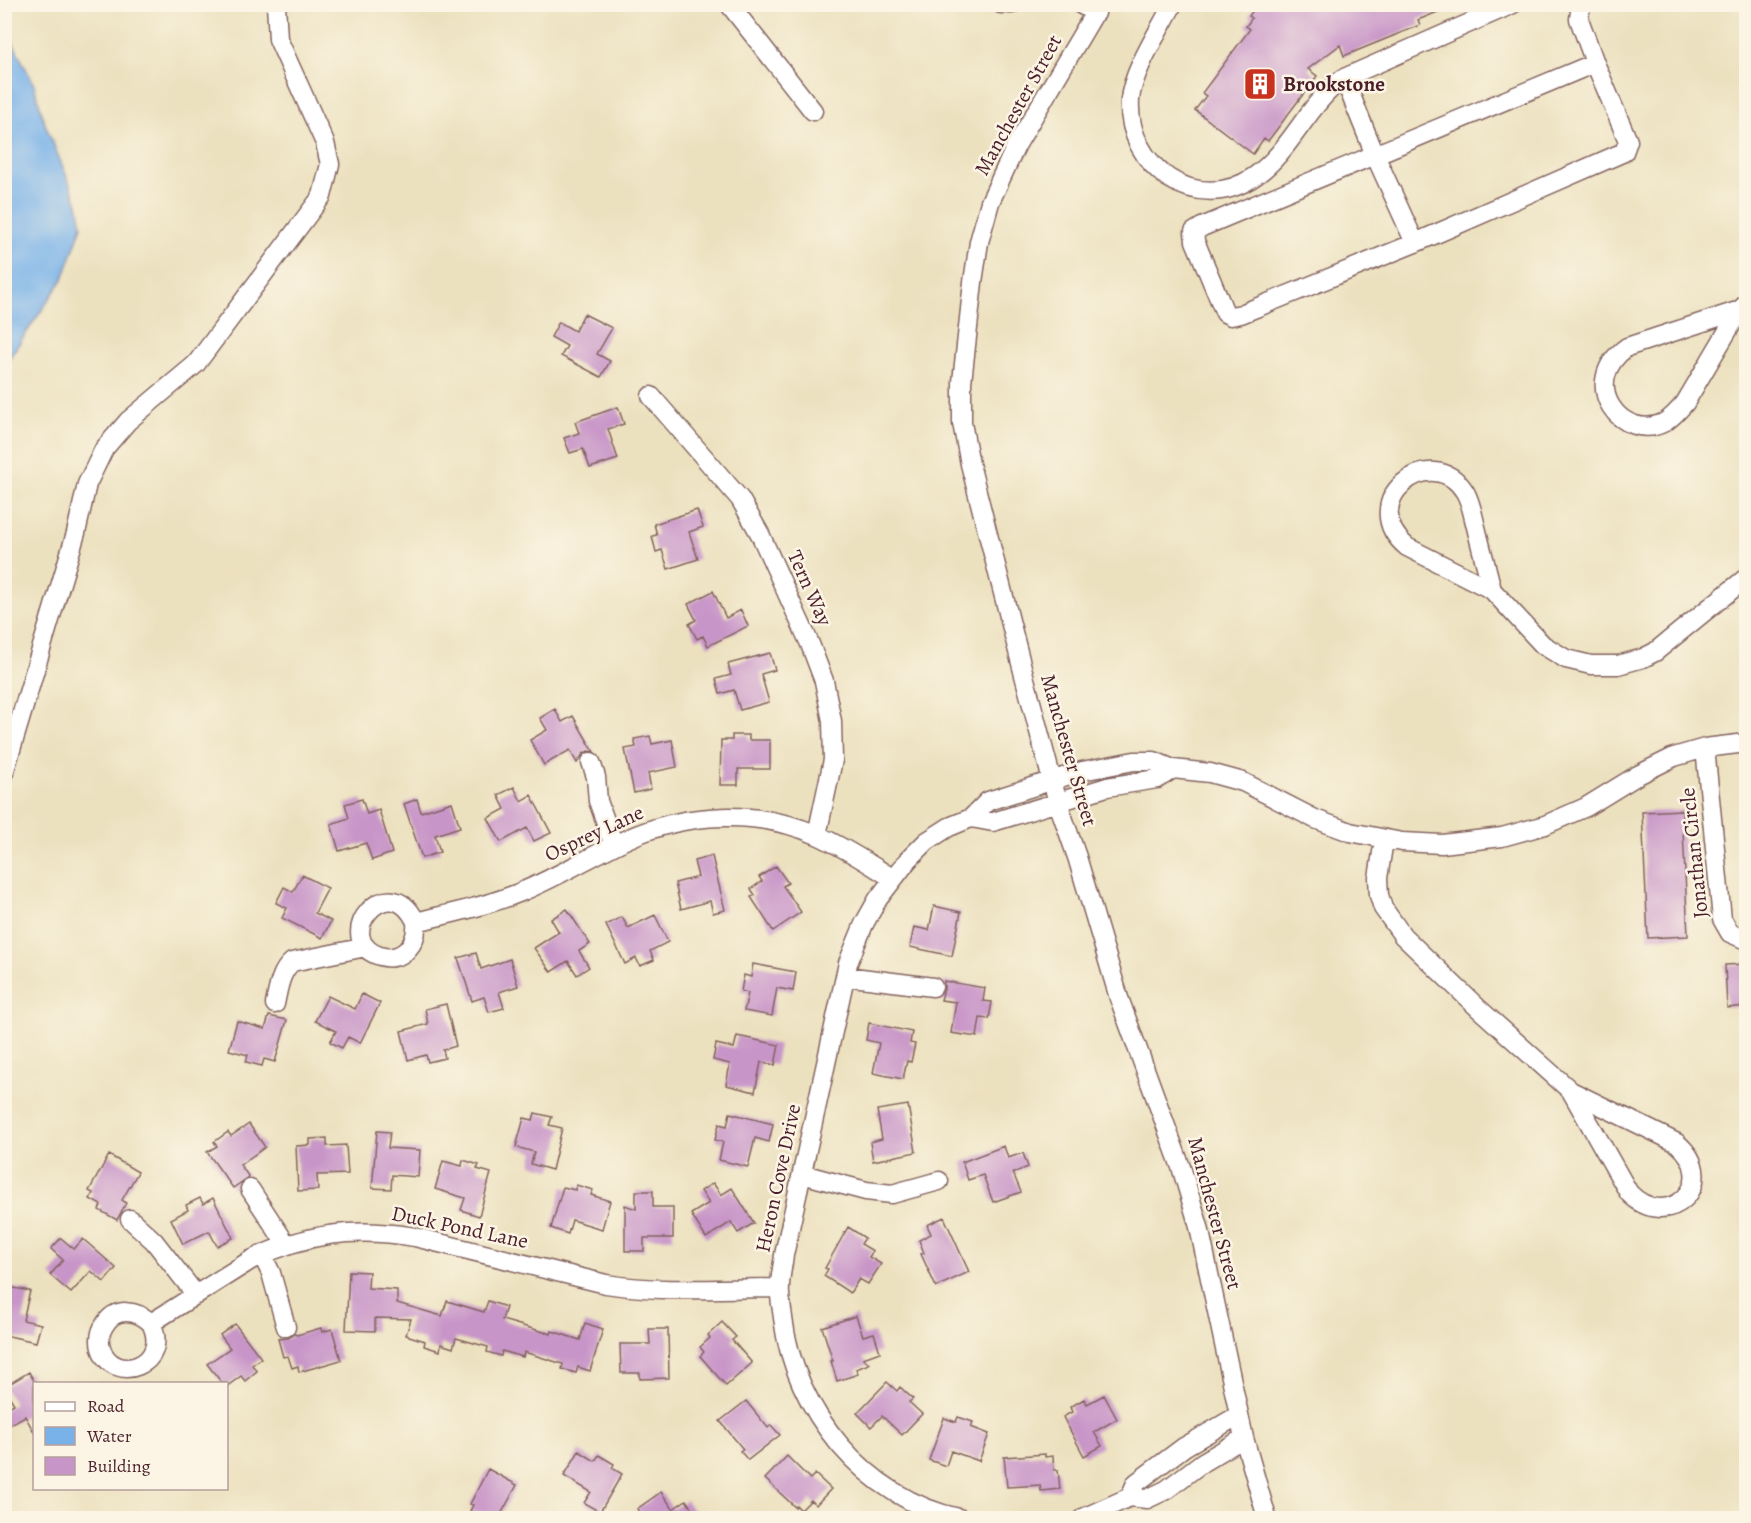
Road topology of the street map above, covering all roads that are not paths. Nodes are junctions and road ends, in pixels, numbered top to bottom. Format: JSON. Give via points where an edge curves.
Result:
{"nodes":[{"id":1,"x":276,"y":4,"type":"edge"},
{"id":2,"x":729,"y":4,"type":"edge"},
{"id":3,"x":1001,"y":4,"type":"edge"},
{"id":4,"x":1012,"y":4,"type":"edge"},
{"id":5,"x":1173,"y":4,"type":"edge"},
{"id":6,"x":1513,"y":4,"type":"edge"},
{"id":7,"x":1581,"y":4,"type":"edge"},
{"id":8,"x":1092,"y":7,"type":"edge"},
{"id":9,"x":1595,"y":63,"type":"junction"},
{"id":10,"x":1344,"y":78,"type":"junction"},
{"id":11,"x":813,"y":111,"type":"dead end"},
{"id":12,"x":1376,"y":155,"type":"junction"},
{"id":13,"x":1415,"y":243,"type":"junction"},
{"id":14,"x":1743,"y":307,"type":"edge"},
{"id":15,"x":651,"y":396,"type":"dead end"},
{"id":16,"x":1746,"y":581,"type":"edge"},
{"id":17,"x":1492,"y":590,"type":"junction"},
{"id":18,"x":1746,"y":743,"type":"edge"},
{"id":19,"x":1705,"y":748,"type":"junction"},
{"id":20,"x":591,"y":762,"type":"dead end"},
{"id":21,"x":1173,"y":769,"type":"junction"},
{"id":22,"x":4,"y":772,"type":"edge"},
{"id":23,"x":1052,"y":780,"type":"junction"},
{"id":24,"x":1058,"y":803,"type":"junction"},
{"id":25,"x":971,"y":818,"type":"junction"},
{"id":26,"x":817,"y":835,"type":"junction"},
{"id":27,"x":1384,"y":840,"type":"junction"},
{"id":28,"x":614,"y":845,"type":"junction"},
{"id":29,"x":892,"y":878,"type":"junction"},
{"id":30,"x":416,"y":922,"type":"junction"},
{"id":31,"x":1746,"y":940,"type":"edge"},
{"id":32,"x":366,"y":947,"type":"junction"},
{"id":33,"x":845,"y":976,"type":"junction"},
{"id":34,"x":933,"y":987,"type":"dead end"},
{"id":35,"x":274,"y":1004,"type":"dead end"},
{"id":36,"x":1571,"y":1091,"type":"junction"},
{"id":37,"x":802,"y":1174,"type":"junction"},
{"id":38,"x":939,"y":1180,"type":"dead end"},
{"id":39,"x":250,"y":1189,"type":"dead end"},
{"id":40,"x":130,"y":1219,"type":"dead end"},
{"id":41,"x":286,"y":1244,"type":"junction"},
{"id":42,"x":262,"y":1255,"type":"junction"},
{"id":43,"x":779,"y":1288,"type":"junction"},
{"id":44,"x":196,"y":1295,"type":"junction"},
{"id":45,"x":151,"y":1323,"type":"dead end"},
{"id":46,"x":286,"y":1327,"type":"dead end"},
{"id":47,"x":1239,"y":1415,"type":"junction"},
{"id":48,"x":1244,"y":1438,"type":"junction"},
{"id":49,"x":1130,"y":1497,"type":"junction"},
{"id":50,"x":958,"y":1518,"type":"edge"},
{"id":51,"x":1083,"y":1518,"type":"edge"},
{"id":52,"x":1267,"y":1518,"type":"edge"}],
"edges":[{"from":1,"to":22,"type":"street","via":[[278,39],[325,143],[330,164],[322,196],[196,364],[128,421],[104,449],[87,484]]},
{"from":2,"to":11,"type":"street"},
{"from":3,"to":4,"type":"street"},
{"from":5,"to":10,"type":"street","via":[[1135,79],[1130,117],[1145,157],[1180,185],[1216,190],[1237,186],[1255,176],[1322,97]]},
{"from":6,"to":10,"type":"street"},
{"from":7,"to":9,"type":"street","via":[[1579,19]]},
{"from":8,"to":23,"type":"street","name":"Manchester Street","via":[[990,202],[974,272],[962,382],[962,423],[970,464]]},
{"from":9,"to":12,"type":"street"},
{"from":9,"to":13,"type":"street","via":[[1628,141],[1624,152]]},
{"from":10,"to":12,"type":"street"},
{"from":12,"to":13,"type":"street"},
{"from":12,"to":13,"type":"street","via":[[1194,232],[1225,313],[1241,314]]},
{"from":14,"to":14,"type":"street","via":[[1676,414],[1664,423],[1650,426],[1634,424],[1612,408],[1604,381],[1615,356],[1627,347]]},
{"from":15,"to":26,"type":"street","name":"Tern Way","via":[[740,499],[777,571],[824,681],[832,721],[833,760]]},
{"from":16,"to":17,"type":"street","via":[[1655,652],[1630,663],[1605,666],[1578,663],[1554,652]]},
{"from":17,"to":17,"type":"street","via":[[1400,542],[1391,527],[1389,510],[1394,494],[1405,481],[1420,473],[1436,473],[1452,479],[1464,490]]},
{"from":18,"to":19,"type":"street","name":"Heron Cove Drive"},
{"from":19,"to":27,"type":"street","name":"Heron Cove Drive","via":[[1662,762],[1586,807],[1524,832],[1442,844]]},
{"from":19,"to":31,"type":"street","name":"Jonathan Circle","via":[[1722,919],[1730,933]]},
{"from":20,"to":28,"type":"street","via":[[598,801]]},
{"from":21,"to":23,"type":"street","name":"Heron Cove Drive","via":[[1154,761],[1134,761]]},
{"from":21,"to":24,"type":"street","name":"Heron Cove Drive","via":[[1157,779],[1107,787]]},
{"from":21,"to":27,"type":"street","name":"Heron Cove Drive","via":[[1227,777],[1325,823]]},
{"from":23,"to":24,"type":"street","name":"Manchester Street"},
{"from":23,"to":25,"type":"street","name":"Heron Cove Drive","via":[[988,801]]},
{"from":24,"to":25,"type":"street","name":"Heron Cove Drive","via":[[993,822]]},
{"from":24,"to":47,"type":"street","name":"Manchester Street","via":[[1119,998],[1179,1160],[1199,1227]]},
{"from":25,"to":29,"type":"street","name":"Heron Cove Drive","via":[[927,841]]},
{"from":26,"to":28,"type":"street","name":"Osprey Lane","via":[[767,820],[706,818],[666,824]]},
{"from":26,"to":29,"type":"street","name":"Osprey Lane"},
{"from":27,"to":36,"type":"street","via":[[1379,896],[1391,920],[1478,1008]]},
{"from":28,"to":30,"type":"street","name":"Osprey Lane","via":[[520,893]]},
{"from":29,"to":33,"type":"street","name":"Heron Cove Drive","via":[[864,924]]},
{"from":30,"to":32,"type":"street","via":[[414,941],[401,954],[382,957]]},
{"from":30,"to":32,"type":"street","via":[[412,913],[396,902],[377,903],[361,923]]},
{"from":32,"to":35,"type":"street","via":[[292,962],[283,974]]},
{"from":33,"to":34,"type":"street"},
{"from":33,"to":37,"type":"street","name":"Heron Cove Drive"},
{"from":36,"to":36,"type":"street","via":[[1686,1151],[1694,1164],[1695,1177],[1688,1196],[1669,1208],[1637,1202]]},
{"from":37,"to":38,"type":"street","via":[[892,1194]]},
{"from":37,"to":43,"type":"street","name":"Heron Cove Drive"},
{"from":39,"to":41,"type":"street"},
{"from":40,"to":44,"type":"street","via":[[154,1241]]},
{"from":41,"to":42,"type":"street","name":"Duck Pond Lane"},
{"from":41,"to":43,"type":"street","name":"Duck Pond Lane","via":[[353,1231],[393,1233],[626,1287]]},
{"from":42,"to":44,"type":"street","name":"Duck Pond Lane"},
{"from":42,"to":46,"type":"street"},
{"from":43,"to":50,"type":"street","name":"Heron Cove Drive","via":[[788,1345],[800,1383],[820,1420],[844,1451],[909,1501]]},
{"from":44,"to":45,"type":"street","name":"Duck Pond Lane"},
{"from":47,"to":48,"type":"street","name":"Manchester Street"},
{"from":47,"to":49,"type":"street","via":[[1145,1476],[1136,1483]]},
{"from":48,"to":49,"type":"street","via":[[1166,1490],[1147,1499]]},
{"from":48,"to":52,"type":"street","name":"Manchester Street"},
{"from":49,"to":51,"type":"street"}]}
